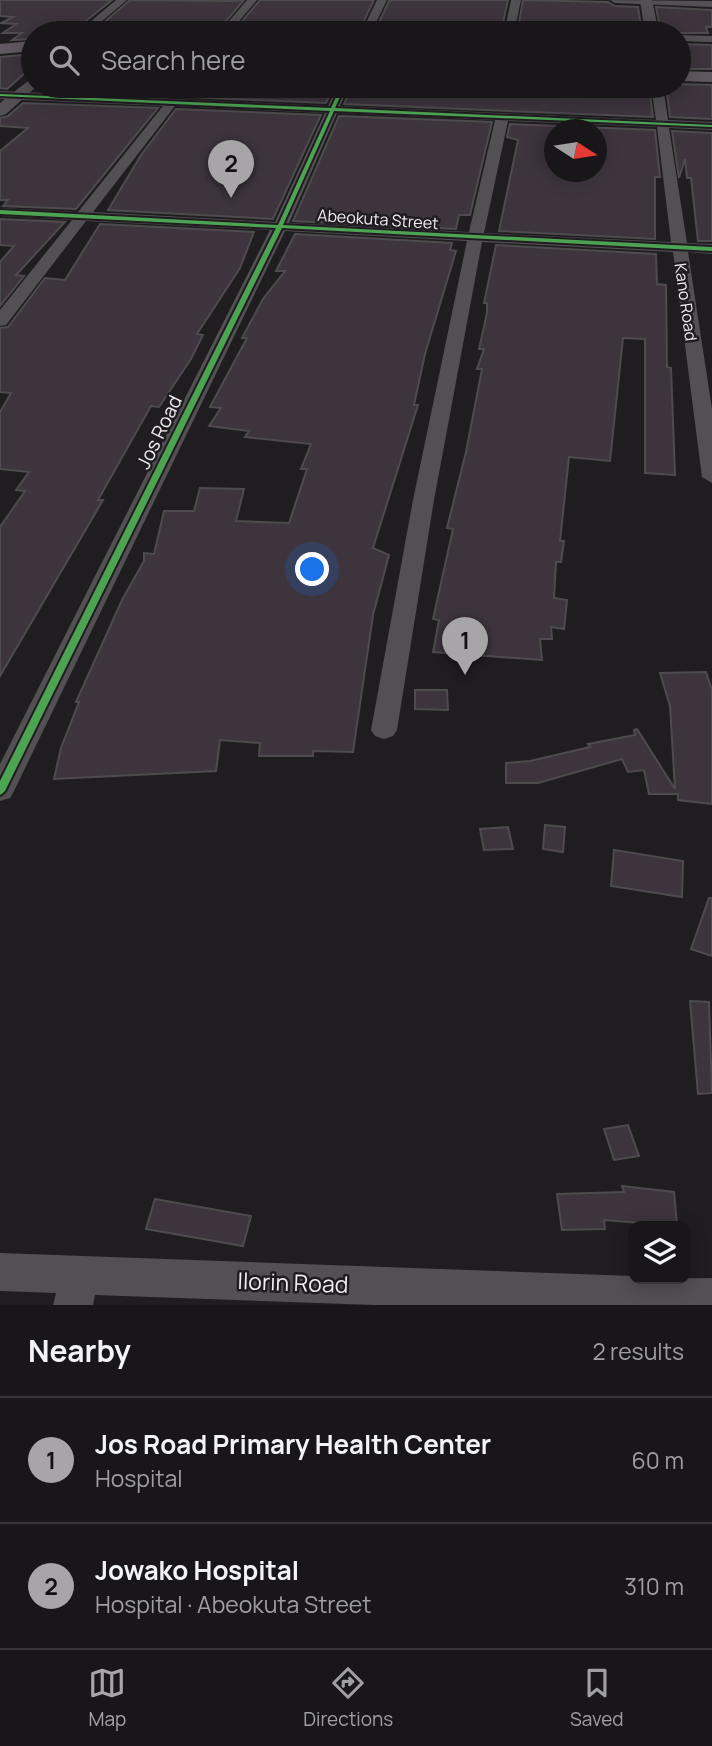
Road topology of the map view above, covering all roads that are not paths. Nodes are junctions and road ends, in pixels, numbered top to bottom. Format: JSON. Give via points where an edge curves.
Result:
{"nodes":[{"id":1,"x":122,"y":0,"type":"edge"},
{"id":2,"x":252,"y":0,"type":"edge"},
{"id":3,"x":382,"y":0,"type":"edge"},
{"id":4,"x":516,"y":0,"type":"edge"},
{"id":5,"x":615,"y":0,"type":"edge"},
{"id":6,"x":646,"y":1,"type":"edge"},
{"id":7,"x":712,"y":4,"type":"edge"},
{"id":8,"x":98,"y":21,"type":"edge"},
{"id":9,"x":234,"y":21,"type":"edge"},
{"id":10,"x":372,"y":21,"type":"edge"},
{"id":11,"x":512,"y":21,"type":"edge"},
{"id":12,"x":650,"y":21,"type":"edge"},
{"id":13,"x":691,"y":38,"type":"edge"},
{"id":14,"x":712,"y":39,"type":"edge"},
{"id":15,"x":0,"y":49,"type":"edge"},
{"id":16,"x":21,"y":52,"type":"edge"},
{"id":17,"x":21,"y":54,"type":"edge"},
{"id":18,"x":0,"y":55,"type":"edge"},
{"id":19,"x":691,"y":78,"type":"edge"},
{"id":20,"x":712,"y":79,"type":"edge"},
{"id":21,"x":8,"y":96,"type":"edge"},
{"id":22,"x":63,"y":98,"type":"edge"},
{"id":23,"x":340,"y":98,"type":"edge"},
{"id":24,"x":659,"y":98,"type":"edge"},
{"id":25,"x":172,"y":102,"type":"junction"},
{"id":26,"x":335,"y":110,"type":"junction"},
{"id":27,"x":0,"y":111,"type":"edge"},
{"id":28,"x":502,"y":118,"type":"junction"},
{"id":29,"x":662,"y":124,"type":"junction"},
{"id":30,"x":712,"y":126,"type":"edge"},
{"id":31,"x":0,"y":212,"type":"edge"},
{"id":32,"x":80,"y":218,"type":"junction"},
{"id":33,"x":280,"y":226,"type":"junction"},
{"id":34,"x":474,"y":239,"type":"junction"},
{"id":35,"x":678,"y":247,"type":"junction"},
{"id":36,"x":712,"y":249,"type":"edge"},
{"id":37,"x":0,"y":321,"type":"edge"},
{"id":38,"x":712,"y":477,"type":"edge"},
{"id":39,"x":384,"y":730,"type":"dead end"},
{"id":40,"x":0,"y":791,"type":"edge"},
{"id":41,"x":0,"y":1272,"type":"edge"},
{"id":42,"x":76,"y":1290,"type":"edge"},
{"id":43,"x":712,"y":1292,"type":"edge"},
{"id":44,"x":712,"y":1299,"type":"edge"}],
"edges":[{"from":1,"to":8,"type":"street"},
{"from":2,"to":9,"type":"street"},
{"from":3,"to":10,"type":"street"},
{"from":4,"to":11,"type":"street"},
{"from":5,"to":6,"type":"street"},
{"from":6,"to":7,"type":"street"},
{"from":6,"to":12,"type":"street"},
{"from":13,"to":14,"type":"street"},
{"from":15,"to":16,"type":"main road"},
{"from":17,"to":18,"type":"main road"},
{"from":19,"to":20,"type":"main road"},
{"from":21,"to":27,"type":"street"},
{"from":22,"to":25,"type":"street"},
{"from":23,"to":26,"type":"street","name":"Jos Road"},
{"from":24,"to":29,"type":"street","name":"Kano Road"},
{"from":25,"to":26,"type":"street"},
{"from":25,"to":32,"type":"street"},
{"from":26,"to":28,"type":"street"},
{"from":26,"to":33,"type":"street","name":"Jos Road"},
{"from":28,"to":29,"type":"street"},
{"from":28,"to":34,"type":"street"},
{"from":29,"to":30,"type":"street"},
{"from":29,"to":35,"type":"street","name":"Kano Road"},
{"from":31,"to":32,"type":"street","name":"Abeokuta Street"},
{"from":32,"to":33,"type":"street","name":"Abeokuta Street"},
{"from":32,"to":37,"type":"street"},
{"from":33,"to":34,"type":"street","name":"Abeokuta Street"},
{"from":33,"to":40,"type":"street","name":"Jos Road"},
{"from":34,"to":35,"type":"street","name":"Abeokuta Street"},
{"from":34,"to":39,"type":"street"},
{"from":35,"to":36,"type":"street","name":"Abeokuta Street"},
{"from":35,"to":38,"type":"street","name":"Kano Road"},
{"from":41,"to":42,"type":"street","name":"Ilorin Road"},
{"from":42,"to":44,"type":"street","name":"Ilorin Road"},
{"from":43,"to":44,"type":"street"}]}
